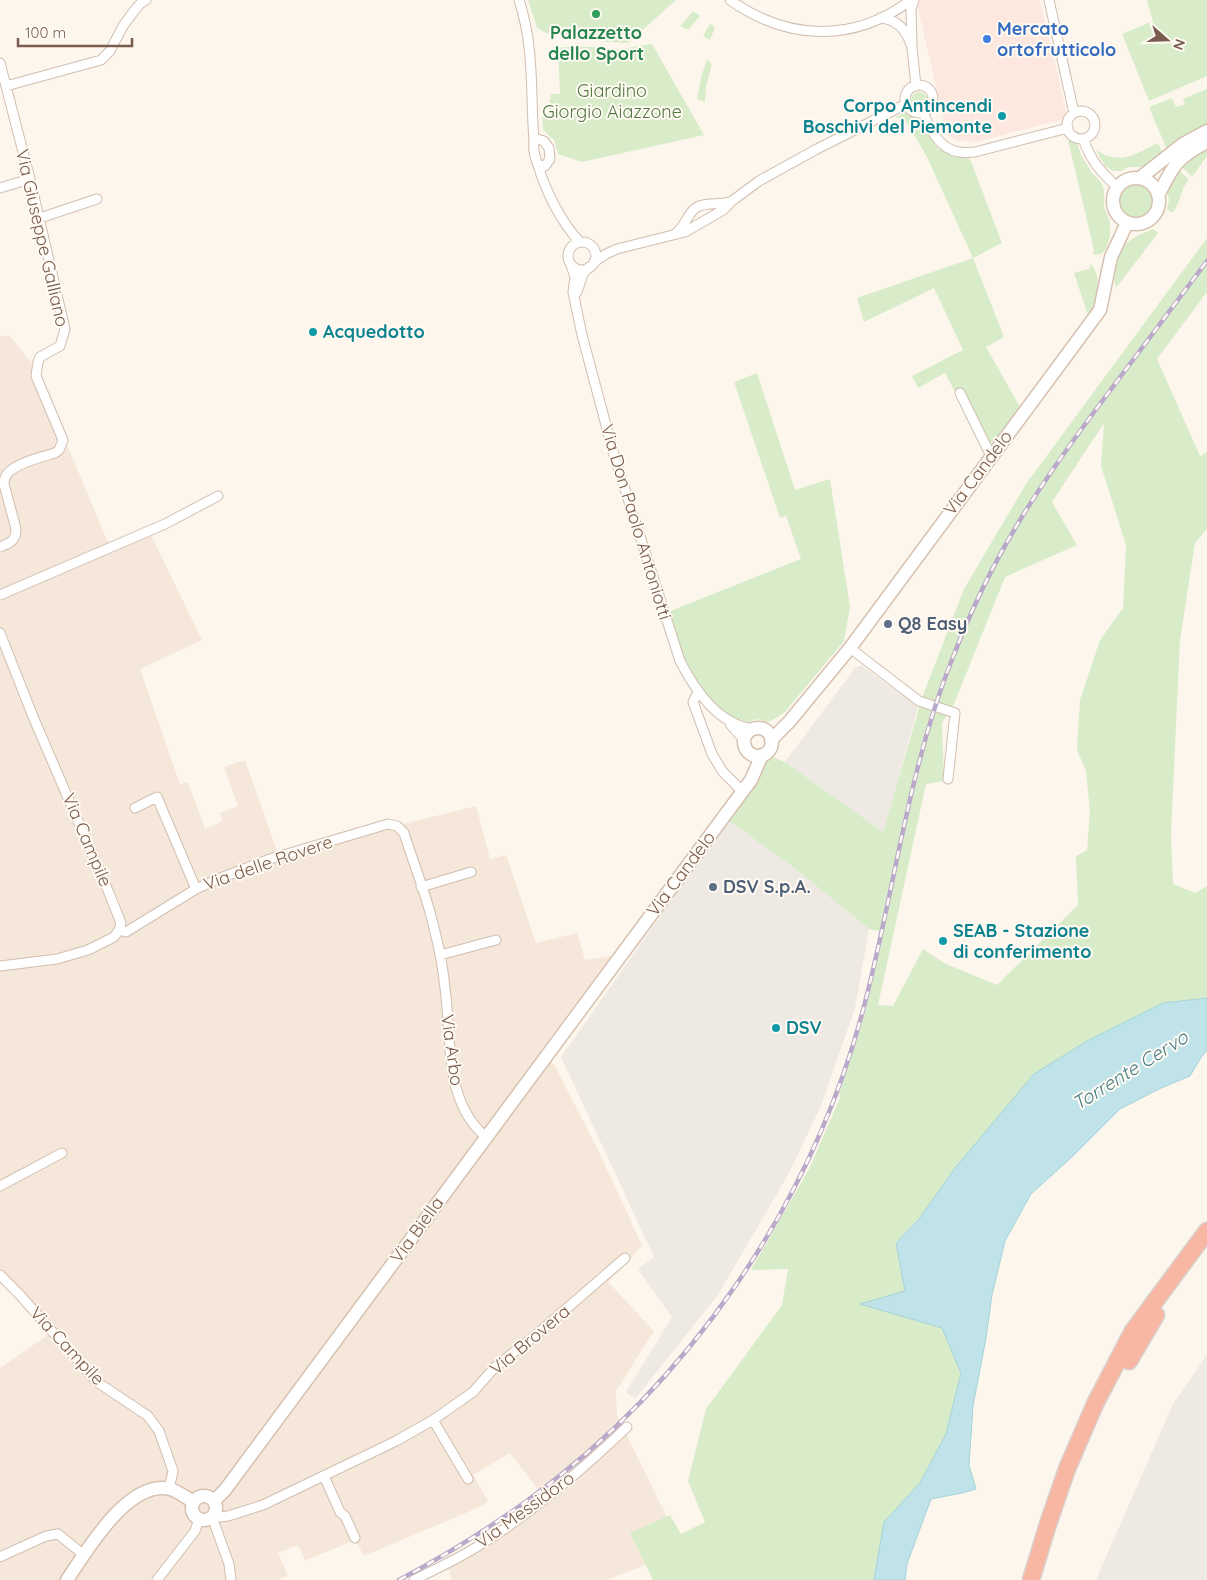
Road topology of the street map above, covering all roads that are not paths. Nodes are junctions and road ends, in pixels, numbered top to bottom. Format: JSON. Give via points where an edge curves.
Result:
{"nodes":[{"id":1,"x":146,"y":0,"type":"edge"},
{"id":2,"x":519,"y":0,"type":"edge"},
{"id":3,"x":730,"y":0,"type":"edge"},
{"id":4,"x":912,"y":0,"type":"edge"},
{"id":5,"x":1048,"y":0,"type":"edge"},
{"id":6,"x":136,"y":4,"type":"edge"},
{"id":7,"x":880,"y":18,"type":"junction"},
{"id":8,"x":912,"y":48,"type":"junction"},
{"id":9,"x":0,"y":63,"type":"edge"},
{"id":10,"x":6,"y":86,"type":"junction"},
{"id":11,"x":916,"y":86,"type":"junction"},
{"id":12,"x":906,"y":104,"type":"junction"},
{"id":13,"x":533,"y":112,"type":"junction"},
{"id":14,"x":923,"y":112,"type":"junction"},
{"id":15,"x":1074,"y":113,"type":"junction"},
{"id":16,"x":1068,"y":128,"type":"junction"},
{"id":17,"x":1207,"y":131,"type":"edge"},
{"id":18,"x":1083,"y":139,"type":"junction"},
{"id":19,"x":544,"y":140,"type":"junction"},
{"id":20,"x":534,"y":142,"type":"junction"},
{"id":21,"x":1207,"y":142,"type":"edge"},
{"id":22,"x":543,"y":165,"type":"junction"},
{"id":23,"x":1140,"y":178,"type":"junction"},
{"id":24,"x":30,"y":179,"type":"junction"},
{"id":25,"x":1117,"y":187,"type":"junction"},
{"id":26,"x":0,"y":188,"type":"edge"},
{"id":27,"x":1158,"y":194,"type":"junction"},
{"id":28,"x":97,"y":198,"type":"dead end"},
{"id":29,"x":732,"y":201,"type":"junction"},
{"id":30,"x":40,"y":218,"type":"junction"},
{"id":31,"x":1127,"y":223,"type":"junction"},
{"id":32,"x":567,"y":227,"type":"junction"},
{"id":33,"x":673,"y":236,"type":"junction"},
{"id":34,"x":580,"y":242,"type":"junction"},
{"id":35,"x":593,"y":248,"type":"junction"},
{"id":36,"x":617,"y":249,"type":"junction"},
{"id":37,"x":569,"y":251,"type":"junction"},
{"id":38,"x":571,"y":265,"type":"junction"},
{"id":39,"x":591,"y":265,"type":"junction"},
{"id":40,"x":575,"y":305,"type":"junction"},
{"id":41,"x":960,"y":393,"type":"dead end"},
{"id":42,"x":992,"y":456,"type":"junction"},
{"id":43,"x":218,"y":496,"type":"dead end"},
{"id":44,"x":0,"y":547,"type":"edge"},
{"id":45,"x":0,"y":595,"type":"edge"},
{"id":46,"x":0,"y":633,"type":"edge"},
{"id":47,"x":850,"y":648,"type":"junction"},
{"id":48,"x":694,"y":696,"type":"junction"},
{"id":49,"x":729,"y":722,"type":"junction"},
{"id":50,"x":763,"y":733,"type":"junction"},
{"id":51,"x":746,"y":746,"type":"junction"},
{"id":52,"x":762,"y":755,"type":"junction"},
{"id":53,"x":948,"y":778,"type":"dead end"},
{"id":54,"x":742,"y":791,"type":"junction"},
{"id":55,"x":135,"y":808,"type":"dead end"},
{"id":56,"x":397,"y":826,"type":"joint"},
{"id":57,"x":471,"y":872,"type":"dead end"},
{"id":58,"x":421,"y":887,"type":"junction"},
{"id":59,"x":196,"y":889,"type":"junction"},
{"id":60,"x":119,"y":930,"type":"junction"},
{"id":61,"x":496,"y":940,"type":"dead end"},
{"id":62,"x":440,"y":955,"type":"junction"},
{"id":63,"x":619,"y":957,"type":"joint"},
{"id":64,"x":0,"y":966,"type":"edge"},
{"id":65,"x":486,"y":1137,"type":"junction"},
{"id":66,"x":62,"y":1153,"type":"dead end"},
{"id":67,"x":0,"y":1186,"type":"edge"},
{"id":68,"x":1207,"y":1231,"type":"edge"},
{"id":69,"x":1207,"y":1249,"type":"edge"},
{"id":70,"x":625,"y":1258,"type":"dead end"},
{"id":71,"x":0,"y":1275,"type":"edge"},
{"id":72,"x":433,"y":1420,"type":"junction"},
{"id":73,"x":627,"y":1427,"type":"dead end"},
{"id":74,"x":324,"y":1476,"type":"junction"},
{"id":75,"x":468,"y":1479,"type":"dead end"},
{"id":76,"x":169,"y":1489,"type":"junction"},
{"id":77,"x":194,"y":1502,"type":"junction"},
{"id":78,"x":210,"y":1513,"type":"junction"},
{"id":79,"x":355,"y":1538,"type":"dead end"},
{"id":80,"x":84,"y":1555,"type":"junction"},
{"id":81,"x":0,"y":1557,"type":"edge"},
{"id":82,"x":67,"y":1580,"type":"edge"},
{"id":83,"x":157,"y":1580,"type":"edge"},
{"id":84,"x":231,"y":1580,"type":"edge"},
{"id":85,"x":414,"y":1580,"type":"edge"},
{"id":86,"x":1031,"y":1580,"type":"edge"},
{"id":87,"x":1040,"y":1580,"type":"edge"}],
"edges":[{"from":1,"to":6,"type":"street"},
{"from":2,"to":13,"type":"street","via":[[528,30]]},
{"from":3,"to":7,"type":"street","via":[[765,20],[807,32],[853,29]]},
{"from":4,"to":7,"type":"street"},
{"from":4,"to":8,"type":"street"},
{"from":5,"to":15,"type":"street"},
{"from":6,"to":10,"type":"street","via":[[110,51],[101,60]]},
{"from":7,"to":8,"type":"street","via":[[895,21],[907,33]]},
{"from":8,"to":11,"type":"street"},
{"from":9,"to":10,"type":"street","name":"Via Giuseppe Galliano"},
{"from":10,"to":24,"type":"street","name":"Via Giuseppe Galliano"},
{"from":11,"to":12,"type":"street","via":[[906,94]]},
{"from":11,"to":14,"type":"street","via":[[925,87],[931,94],[930,107]]},
{"from":12,"to":14,"type":"street","via":[[911,111]]},
{"from":12,"to":29,"type":"street","via":[[814,150],[759,181]]},
{"from":13,"to":19,"type":"street","via":[[538,132]]},
{"from":13,"to":20,"type":"street"},
{"from":14,"to":16,"type":"street","via":[[939,141],[946,148],[959,152],[975,152]]},
{"from":15,"to":16,"type":"street"},
{"from":15,"to":18,"type":"street","via":[[1088,113],[1094,120],[1092,134]]},
{"from":16,"to":18,"type":"street","via":[[1072,135]]},
{"from":17,"to":23,"type":"street","via":[[1183,144]]},
{"from":18,"to":25,"type":"street","via":[[1090,157]]},
{"from":19,"to":20,"type":"street"},
{"from":19,"to":22,"type":"street","via":[[550,159]]},
{"from":20,"to":22,"type":"street","via":[[535,153]]},
{"from":21,"to":27,"type":"street","via":[[1175,164]]},
{"from":22,"to":32,"type":"street","via":[[542,179]]},
{"from":23,"to":25,"type":"street","via":[[1127,179]]},
{"from":23,"to":27,"type":"street","via":[[1151,183]]},
{"from":24,"to":26,"type":"street"},
{"from":24,"to":30,"type":"street","name":"Via Giuseppe Galliano"},
{"from":25,"to":31,"type":"street","via":[[1113,207],[1121,220]]},
{"from":27,"to":31,"type":"street","via":[[1158,209],[1149,221],[1134,225]]},
{"from":28,"to":30,"type":"street"},
{"from":29,"to":33,"type":"street","via":[[700,224]]},
{"from":29,"to":33,"type":"street","via":[[697,207]]},
{"from":30,"to":44,"type":"street","name":"Via Giuseppe Galliano","via":[[65,329],[60,346],[40,357],[36,376],[63,440],[55,453],[23,464],[5,477],[16,535],[13,541]]},
{"from":31,"to":42,"type":"street","name":"Via Candelo","via":[[1111,257],[1100,310]]},
{"from":32,"to":34,"type":"street"},
{"from":32,"to":37,"type":"street"},
{"from":33,"to":36,"type":"street"},
{"from":34,"to":35,"type":"street"},
{"from":34,"to":37,"type":"street"},
{"from":35,"to":36,"type":"street"},
{"from":35,"to":39,"type":"street","via":[[595,255]]},
{"from":36,"to":39,"type":"street"},
{"from":37,"to":38,"type":"street"},
{"from":38,"to":39,"type":"street","via":[[578,269]]},
{"from":38,"to":40,"type":"street","name":"Via Don Paolo Antoniotti","via":[[575,277]]},
{"from":39,"to":40,"type":"street","name":"Via Don Paolo Antoniotti","via":[[583,274]]},
{"from":40,"to":48,"type":"street","name":"Via Don Paolo Antoniotti","via":[[614,455]]},
{"from":41,"to":42,"type":"street"},
{"from":42,"to":47,"type":"street","name":"Via Candelo"},
{"from":43,"to":45,"type":"street","via":[[164,524]]},
{"from":46,"to":60,"type":"street","name":"Via Campile","via":[[119,915]]},
{"from":47,"to":50,"type":"street","name":"Via Candelo","via":[[789,722]]},
{"from":47,"to":53,"type":"street","via":[[919,701],[955,713]]},
{"from":48,"to":49,"type":"street","name":"Via Don Paolo Antoniotti"},
{"from":48,"to":54,"type":"street","via":[[712,754],[723,772]]},
{"from":49,"to":50,"type":"street","name":"Via Don Paolo Antoniotti"},
{"from":49,"to":51,"type":"street","name":"Via Don Paolo Antoniotti"},
{"from":50,"to":51,"type":"street","via":[[747,733]]},
{"from":50,"to":52,"type":"street","via":[[770,748]]},
{"from":51,"to":52,"type":"street","via":[[754,755]]},
{"from":51,"to":54,"type":"street","name":"Via Candelo","via":[[751,760]]},
{"from":52,"to":54,"type":"street","name":"Via Candelo","via":[[751,780]]},
{"from":54,"to":63,"type":"street","name":"Via Candelo"},
{"from":55,"to":59,"type":"street","via":[[156,797]]},
{"from":56,"to":58,"type":"street","name":"Via Arbo","via":[[404,834]]},
{"from":56,"to":59,"type":"street","name":"Via delle Rovere","via":[[388,824],[270,859]]},
{"from":57,"to":58,"type":"street"},
{"from":58,"to":62,"type":"street","name":"Via Arbo"},
{"from":59,"to":60,"type":"street","name":"Via delle Rovere","via":[[126,932]]},
{"from":60,"to":64,"type":"street","via":[[108,941],[88,950],[57,959]]},
{"from":61,"to":62,"type":"street"},
{"from":62,"to":65,"type":"street","name":"Via Arbo","via":[[448,1039],[459,1097],[474,1125]]},
{"from":63,"to":65,"type":"street","name":"Via Biella"},
{"from":65,"to":78,"type":"street","name":"Via Biella"},
{"from":66,"to":67,"type":"street"},
{"from":68,"to":86,"type":"highway","via":[[1133,1331],[1095,1404],[1064,1478]]},
{"from":69,"to":87,"type":"highway","via":[[1159,1311],[1124,1368],[1078,1470]]},
{"from":70,"to":72,"type":"street","name":"Via Brovera","via":[[496,1367],[473,1392]]},
{"from":71,"to":76,"type":"street","name":"Via Campile","via":[[97,1382],[148,1416],[159,1431],[173,1471]]},
{"from":72,"to":74,"type":"street","name":"Via Brovera"},
{"from":72,"to":75,"type":"street"},
{"from":73,"to":85,"type":"street","name":"Via Messidoro","via":[[599,1454],[503,1528],[474,1548]]},
{"from":74,"to":78,"type":"street","name":"Via Brovera","via":[[244,1512],[220,1517]]},
{"from":74,"to":79,"type":"street"},
{"from":76,"to":77,"type":"street"},
{"from":76,"to":80,"type":"street","via":[[150,1490],[122,1507]]},
{"from":77,"to":78,"type":"street","via":[[193,1514]]},
{"from":77,"to":78,"type":"street","via":[[205,1496]]},
{"from":78,"to":83,"type":"street","name":"Via Biella"},
{"from":78,"to":84,"type":"street","via":[[229,1564]]},
{"from":80,"to":81,"type":"street","via":[[58,1534],[46,1536]]},
{"from":80,"to":82,"type":"street"}]}
